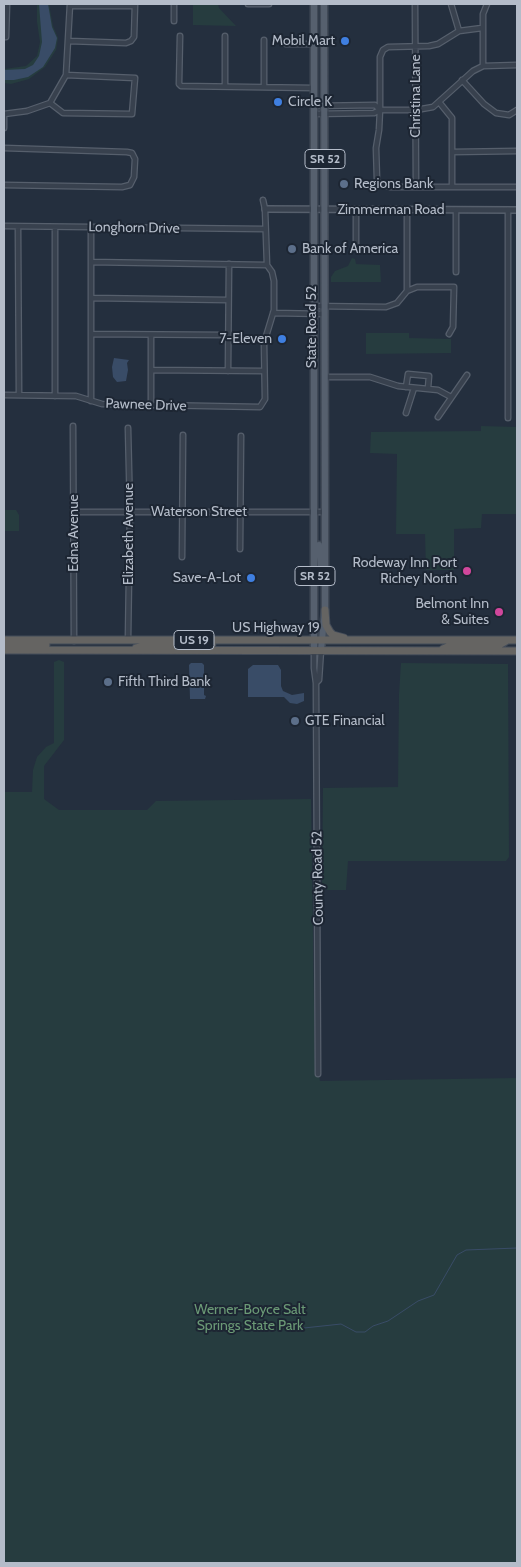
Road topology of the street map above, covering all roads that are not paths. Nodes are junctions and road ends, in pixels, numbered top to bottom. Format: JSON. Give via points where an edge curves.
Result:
{"nodes":[{"id":1,"x":7,"y":4,"type":"edge"},
{"id":2,"x":174,"y":4,"type":"edge"},
{"id":3,"x":248,"y":4,"type":"edge"},
{"id":4,"x":269,"y":4,"type":"edge"},
{"id":5,"x":314,"y":4,"type":"edge"},
{"id":6,"x":324,"y":4,"type":"edge"},
{"id":7,"x":415,"y":4,"type":"edge"},
{"id":8,"x":451,"y":4,"type":"edge"},
{"id":9,"x":487,"y":4,"type":"edge"},
{"id":10,"x":70,"y":5,"type":"edge"},
{"id":11,"x":135,"y":5,"type":"edge"},
{"id":12,"x":6,"y":14,"type":"edge"},
{"id":13,"x":174,"y":21,"type":"dead end"},
{"id":14,"x":482,"y":28,"type":"junction"},
{"id":15,"x":459,"y":31,"type":"junction"},
{"id":16,"x":180,"y":36,"type":"dead end"},
{"id":17,"x":225,"y":36,"type":"dead end"},
{"id":18,"x":4,"y":38,"type":"edge"},
{"id":19,"x":264,"y":40,"type":"dead end"},
{"id":20,"x":69,"y":41,"type":"junction"},
{"id":21,"x":286,"y":44,"type":"dead end"},
{"id":22,"x":314,"y":44,"type":"junction"},
{"id":23,"x":415,"y":46,"type":"junction"},
{"id":24,"x":517,"y":65,"type":"edge"},
{"id":25,"x":483,"y":66,"type":"junction"},
{"id":26,"x":66,"y":75,"type":"junction"},
{"id":27,"x":462,"y":80,"type":"junction"},
{"id":28,"x":225,"y":86,"type":"junction"},
{"id":29,"x":264,"y":87,"type":"junction"},
{"id":30,"x":314,"y":88,"type":"junction"},
{"id":31,"x":439,"y":102,"type":"junction"},
{"id":32,"x":50,"y":104,"type":"junction"},
{"id":33,"x":325,"y":105,"type":"junction"},
{"id":34,"x":314,"y":106,"type":"junction"},
{"id":35,"x":380,"y":110,"type":"junction"},
{"id":36,"x":416,"y":110,"type":"junction"},
{"id":37,"x":517,"y":110,"type":"edge"},
{"id":38,"x":4,"y":114,"type":"edge"},
{"id":39,"x":314,"y":114,"type":"junction"},
{"id":40,"x":325,"y":114,"type":"junction"},
{"id":41,"x":4,"y":128,"type":"edge"},
{"id":42,"x":4,"y":148,"type":"edge"},
{"id":43,"x":517,"y":151,"type":"edge"},
{"id":44,"x":452,"y":152,"type":"junction"},
{"id":45,"x":4,"y":185,"type":"edge"},
{"id":46,"x":452,"y":187,"type":"junction"},
{"id":47,"x":517,"y":187,"type":"edge"},
{"id":48,"x":416,"y":188,"type":"junction"},
{"id":49,"x":263,"y":200,"type":"dead end"},
{"id":50,"x":264,"y":209,"type":"junction"},
{"id":51,"x":314,"y":209,"type":"junction"},
{"id":52,"x":325,"y":209,"type":"junction"},
{"id":53,"x":356,"y":210,"type":"junction"},
{"id":54,"x":407,"y":210,"type":"junction"},
{"id":55,"x":456,"y":210,"type":"junction"},
{"id":56,"x":508,"y":210,"type":"junction"},
{"id":57,"x":517,"y":210,"type":"edge"},
{"id":58,"x":4,"y":226,"type":"edge"},
{"id":59,"x":18,"y":226,"type":"junction"},
{"id":60,"x":55,"y":227,"type":"junction"},
{"id":61,"x":91,"y":227,"type":"junction"},
{"id":62,"x":264,"y":229,"type":"junction"},
{"id":63,"x":356,"y":246,"type":"dead end"},
{"id":64,"x":91,"y":262,"type":"junction"},
{"id":65,"x":228,"y":264,"type":"junction"},
{"id":66,"x":267,"y":265,"type":"junction"},
{"id":67,"x":456,"y":272,"type":"dead end"},
{"id":68,"x":407,"y":291,"type":"junction"},
{"id":69,"x":91,"y":298,"type":"junction"},
{"id":70,"x":228,"y":300,"type":"junction"},
{"id":71,"x":314,"y":306,"type":"junction"},
{"id":72,"x":325,"y":306,"type":"junction"},
{"id":73,"x":273,"y":314,"type":"junction"},
{"id":74,"x":314,"y":314,"type":"junction"},
{"id":75,"x":325,"y":314,"type":"junction"},
{"id":76,"x":91,"y":334,"type":"junction"},
{"id":77,"x":450,"y":334,"type":"dead end"},
{"id":78,"x":151,"y":335,"type":"junction"},
{"id":79,"x":228,"y":336,"type":"junction"},
{"id":80,"x":151,"y":370,"type":"junction"},
{"id":81,"x":228,"y":371,"type":"junction"},
{"id":82,"x":264,"y":371,"type":"junction"},
{"id":83,"x":467,"y":375,"type":"dead end"},
{"id":84,"x":325,"y":377,"type":"junction"},
{"id":85,"x":406,"y":387,"type":"junction"},
{"id":86,"x":414,"y":388,"type":"junction"},
{"id":87,"x":428,"y":388,"type":"junction"},
{"id":88,"x":4,"y":395,"type":"edge"},
{"id":89,"x":19,"y":395,"type":"junction"},
{"id":90,"x":55,"y":396,"type":"junction"},
{"id":91,"x":451,"y":397,"type":"junction"},
{"id":92,"x":91,"y":401,"type":"junction"},
{"id":93,"x":151,"y":406,"type":"junction"},
{"id":94,"x":406,"y":413,"type":"dead end"},
{"id":95,"x":438,"y":417,"type":"dead end"},
{"id":96,"x":508,"y":418,"type":"dead end"},
{"id":97,"x":73,"y":426,"type":"dead end"},
{"id":98,"x":128,"y":428,"type":"dead end"},
{"id":99,"x":183,"y":435,"type":"dead end"},
{"id":100,"x":241,"y":436,"type":"dead end"},
{"id":101,"x":74,"y":512,"type":"junction"},
{"id":102,"x":130,"y":512,"type":"junction"},
{"id":103,"x":183,"y":512,"type":"junction"},
{"id":104,"x":315,"y":512,"type":"junction"},
{"id":105,"x":325,"y":512,"type":"junction"},
{"id":106,"x":241,"y":513,"type":"junction"},
{"id":107,"x":315,"y":527,"type":"junction"},
{"id":108,"x":240,"y":549,"type":"dead end"},
{"id":109,"x":182,"y":557,"type":"dead end"},
{"id":110,"x":325,"y":573,"type":"junction"},
{"id":111,"x":324,"y":610,"type":"junction"},
{"id":112,"x":4,"y":640,"type":"edge"},
{"id":113,"x":74,"y":640,"type":"junction"},
{"id":114,"x":128,"y":640,"type":"junction"},
{"id":115,"x":185,"y":640,"type":"junction"},
{"id":116,"x":224,"y":640,"type":"junction"},
{"id":117,"x":319,"y":640,"type":"junction"},
{"id":118,"x":352,"y":640,"type":"junction"},
{"id":119,"x":507,"y":640,"type":"junction"},
{"id":120,"x":517,"y":640,"type":"edge"},
{"id":121,"x":4,"y":646,"type":"edge"},
{"id":122,"x":4,"y":650,"type":"edge"},
{"id":123,"x":318,"y":650,"type":"junction"},
{"id":124,"x":441,"y":650,"type":"junction"},
{"id":125,"x":516,"y":650,"type":"edge"},
{"id":126,"x":121,"y":651,"type":"junction"},
{"id":127,"x":181,"y":651,"type":"junction"},
{"id":128,"x":318,"y":1074,"type":"dead end"}],
"edges":[{"from":1,"to":12,"type":"street"},
{"from":2,"to":13,"type":"street"},
{"from":3,"to":4,"type":"street"},
{"from":5,"to":22,"type":"main road","name":"State Road 52","number":"SR 52"},
{"from":6,"to":33,"type":"main road","name":"State Road 52","number":"SR 52"},
{"from":7,"to":23,"type":"street","name":"Christina Lane"},
{"from":8,"to":15,"type":"street"},
{"from":9,"to":14,"type":"street"},
{"from":10,"to":11,"type":"street"},
{"from":10,"to":20,"type":"street"},
{"from":11,"to":20,"type":"street","via":[[132,41]]},
{"from":12,"to":18,"type":"street"},
{"from":14,"to":15,"type":"street"},
{"from":14,"to":25,"type":"street"},
{"from":15,"to":23,"type":"street","via":[[438,44]]},
{"from":16,"to":28,"type":"street","via":[[179,84]]},
{"from":17,"to":28,"type":"street"},
{"from":19,"to":29,"type":"street"},
{"from":20,"to":26,"type":"street"},
{"from":21,"to":22,"type":"street"},
{"from":22,"to":30,"type":"main road","name":"State Road 52","number":"SR 52"},
{"from":23,"to":35,"type":"street","via":[[388,46],[383,50],[380,57]]},
{"from":23,"to":36,"type":"street","name":"Christina Lane"},
{"from":24,"to":25,"type":"street"},
{"from":25,"to":27,"type":"street"},
{"from":26,"to":32,"type":"street"},
{"from":26,"to":32,"type":"street","via":[[135,78],[132,114],[63,113]]},
{"from":27,"to":31,"type":"street"},
{"from":27,"to":37,"type":"street","via":[[496,113],[509,115]]},
{"from":28,"to":29,"type":"street"},
{"from":29,"to":30,"type":"street"},
{"from":30,"to":34,"type":"main road","name":"State Road 52","number":"SR 52"},
{"from":31,"to":36,"type":"street","via":[[433,107]]},
{"from":31,"to":44,"type":"street","via":[[452,118]]},
{"from":32,"to":38,"type":"street"},
{"from":33,"to":34,"type":"street"},
{"from":33,"to":35,"type":"street","via":[[374,105]]},
{"from":33,"to":40,"type":"main road","name":"State Road 52","number":"SR 52"},
{"from":34,"to":39,"type":"main road","name":"State Road 52","number":"SR 52"},
{"from":35,"to":36,"type":"street"},
{"from":35,"to":40,"type":"street","via":[[374,113]]},
{"from":35,"to":48,"type":"street","via":[[377,180],[390,188]]},
{"from":36,"to":48,"type":"street","name":"Christina Lane"},
{"from":38,"to":41,"type":"street"},
{"from":39,"to":40,"type":"street"},
{"from":39,"to":51,"type":"main road","name":"State Road 52","number":"SR 52"},
{"from":40,"to":52,"type":"main road","name":"State Road 52","number":"SR 52"},
{"from":42,"to":45,"type":"street","via":[[127,152],[132,153],[135,159],[134,177],[130,185],[122,187]]},
{"from":43,"to":44,"type":"street"},
{"from":44,"to":46,"type":"street"},
{"from":46,"to":47,"type":"street"},
{"from":46,"to":48,"type":"street"},
{"from":49,"to":50,"type":"street"},
{"from":50,"to":51,"type":"street","name":"Zimmerman Road"},
{"from":50,"to":62,"type":"street"},
{"from":51,"to":52,"type":"street","name":"Zimmerman Road"},
{"from":51,"to":71,"type":"main road","name":"State Road 52","number":"SR 52"},
{"from":52,"to":53,"type":"street","name":"Zimmerman Road"},
{"from":52,"to":72,"type":"main road","name":"State Road 52","number":"SR 52"},
{"from":53,"to":54,"type":"street","name":"Zimmerman Road"},
{"from":53,"to":63,"type":"street"},
{"from":54,"to":55,"type":"street","name":"Zimmerman Road"},
{"from":54,"to":68,"type":"street"},
{"from":55,"to":56,"type":"street","name":"Zimmerman Road"},
{"from":55,"to":67,"type":"street"},
{"from":56,"to":57,"type":"street","name":"Zimmerman Road"},
{"from":56,"to":96,"type":"street"},
{"from":58,"to":59,"type":"street","name":"Longhorn Drive"},
{"from":59,"to":60,"type":"street","name":"Longhorn Drive"},
{"from":59,"to":89,"type":"street"},
{"from":60,"to":61,"type":"street","name":"Longhorn Drive"},
{"from":60,"to":90,"type":"street"},
{"from":61,"to":62,"type":"street","name":"Longhorn Drive"},
{"from":61,"to":64,"type":"street"},
{"from":62,"to":66,"type":"street"},
{"from":64,"to":65,"type":"street"},
{"from":64,"to":69,"type":"street"},
{"from":65,"to":66,"type":"street"},
{"from":65,"to":70,"type":"street"},
{"from":66,"to":73,"type":"street","via":[[274,281]]},
{"from":68,"to":72,"type":"street","via":[[396,303],[386,307]]},
{"from":68,"to":77,"type":"street","via":[[417,286],[454,287]]},
{"from":69,"to":70,"type":"street"},
{"from":69,"to":76,"type":"street"},
{"from":70,"to":79,"type":"street"},
{"from":71,"to":72,"type":"street"},
{"from":71,"to":74,"type":"main road","name":"State Road 52","number":"SR 52"},
{"from":72,"to":75,"type":"main road","name":"State Road 52","number":"SR 52"},
{"from":73,"to":74,"type":"street"},
{"from":73,"to":82,"type":"street","via":[[264,343]]},
{"from":74,"to":75,"type":"street"},
{"from":74,"to":104,"type":"main road","name":"State Road 52","number":"SR 52"},
{"from":75,"to":84,"type":"main road","name":"State Road 52","number":"SR 52"},
{"from":76,"to":78,"type":"street"},
{"from":76,"to":92,"type":"street"},
{"from":78,"to":79,"type":"street"},
{"from":78,"to":80,"type":"street"},
{"from":79,"to":81,"type":"street"},
{"from":80,"to":81,"type":"street"},
{"from":80,"to":93,"type":"street"},
{"from":81,"to":82,"type":"street"},
{"from":82,"to":93,"type":"street","name":"Pawnee Drive","via":[[264,399],[260,407]]},
{"from":83,"to":91,"type":"street"},
{"from":84,"to":85,"type":"street","via":[[370,377]]},
{"from":84,"to":105,"type":"main road","name":"State Road 52","number":"SR 52"},
{"from":85,"to":86,"type":"street"},
{"from":85,"to":87,"type":"street","via":[[408,374],[429,376]]},
{"from":86,"to":87,"type":"street"},
{"from":86,"to":94,"type":"street"},
{"from":87,"to":91,"type":"street"},
{"from":88,"to":89,"type":"street","name":"Pawnee Drive"},
{"from":89,"to":90,"type":"street","name":"Pawnee Drive"},
{"from":90,"to":92,"type":"street","name":"Pawnee Drive","via":[[76,396]]},
{"from":91,"to":95,"type":"street"},
{"from":92,"to":93,"type":"street","name":"Pawnee Drive"},
{"from":97,"to":101,"type":"street","name":"Edna Avenue"},
{"from":98,"to":102,"type":"street","name":"Elizabeth Avenue"},
{"from":99,"to":103,"type":"street"},
{"from":100,"to":106,"type":"street"},
{"from":101,"to":102,"type":"street","name":"Waterson Street"},
{"from":101,"to":113,"type":"street","name":"Edna Avenue"},
{"from":102,"to":103,"type":"street","name":"Waterson Street"},
{"from":102,"to":114,"type":"street","name":"Elizabeth Avenue"},
{"from":103,"to":106,"type":"street","name":"Waterson Street"},
{"from":103,"to":109,"type":"street"},
{"from":104,"to":105,"type":"street","name":"Waterson Street"},
{"from":104,"to":106,"type":"street","name":"Waterson Street"},
{"from":104,"to":107,"type":"main road","name":"State Road 52","number":"SR 52"},
{"from":105,"to":110,"type":"main road","name":"State Road 52","number":"SR 52"},
{"from":106,"to":108,"type":"street"},
{"from":107,"to":110,"type":"main road","via":[[321,569]]},
{"from":107,"to":117,"type":"main road","name":"State Road 52","number":"SR 52"},
{"from":110,"to":111,"type":"main road","name":"State Road 52","number":"SR 52"},
{"from":111,"to":117,"type":"main road","name":"State Road 52","number":"SR 52"},
{"from":111,"to":118,"type":"highway","via":[[330,632]]},
{"from":112,"to":113,"type":"highway","name":"US Highway 19","number":"US 19"},
{"from":113,"to":114,"type":"highway","name":"US Highway 19","number":"US 19"},
{"from":113,"to":121,"type":"highway","via":[[66,645]]},
{"from":114,"to":115,"type":"highway","name":"US Highway 19","number":"US 19"},
{"from":115,"to":116,"type":"highway","name":"US Highway 19","number":"US 19"},
{"from":115,"to":126,"type":"highway","via":[[177,646],[145,646]]},
{"from":116,"to":117,"type":"highway","name":"US Highway 19","number":"US 19"},
{"from":116,"to":127,"type":"highway","via":[[190,646]]},
{"from":117,"to":118,"type":"highway","name":"US Highway 19","number":"US 19"},
{"from":117,"to":123,"type":"main road","name":"State Road 52","number":"SR 52"},
{"from":118,"to":119,"type":"highway","name":"US Highway 19","number":"US 19"},
{"from":119,"to":120,"type":"highway","name":"US Highway 19","number":"US 19"},
{"from":119,"to":124,"type":"highway","via":[[498,645],[452,645]]},
{"from":122,"to":126,"type":"highway","name":"US Highway 19","number":"US 19"},
{"from":123,"to":124,"type":"highway","name":"US Highway 19","number":"US 19"},
{"from":123,"to":127,"type":"highway","name":"US Highway 19","number":"US 19"},
{"from":123,"to":128,"type":"street","name":"County Road 52"},
{"from":124,"to":125,"type":"highway","name":"US Highway 19","number":"US 19"},
{"from":126,"to":127,"type":"highway","name":"US Highway 19","number":"US 19"}]}
